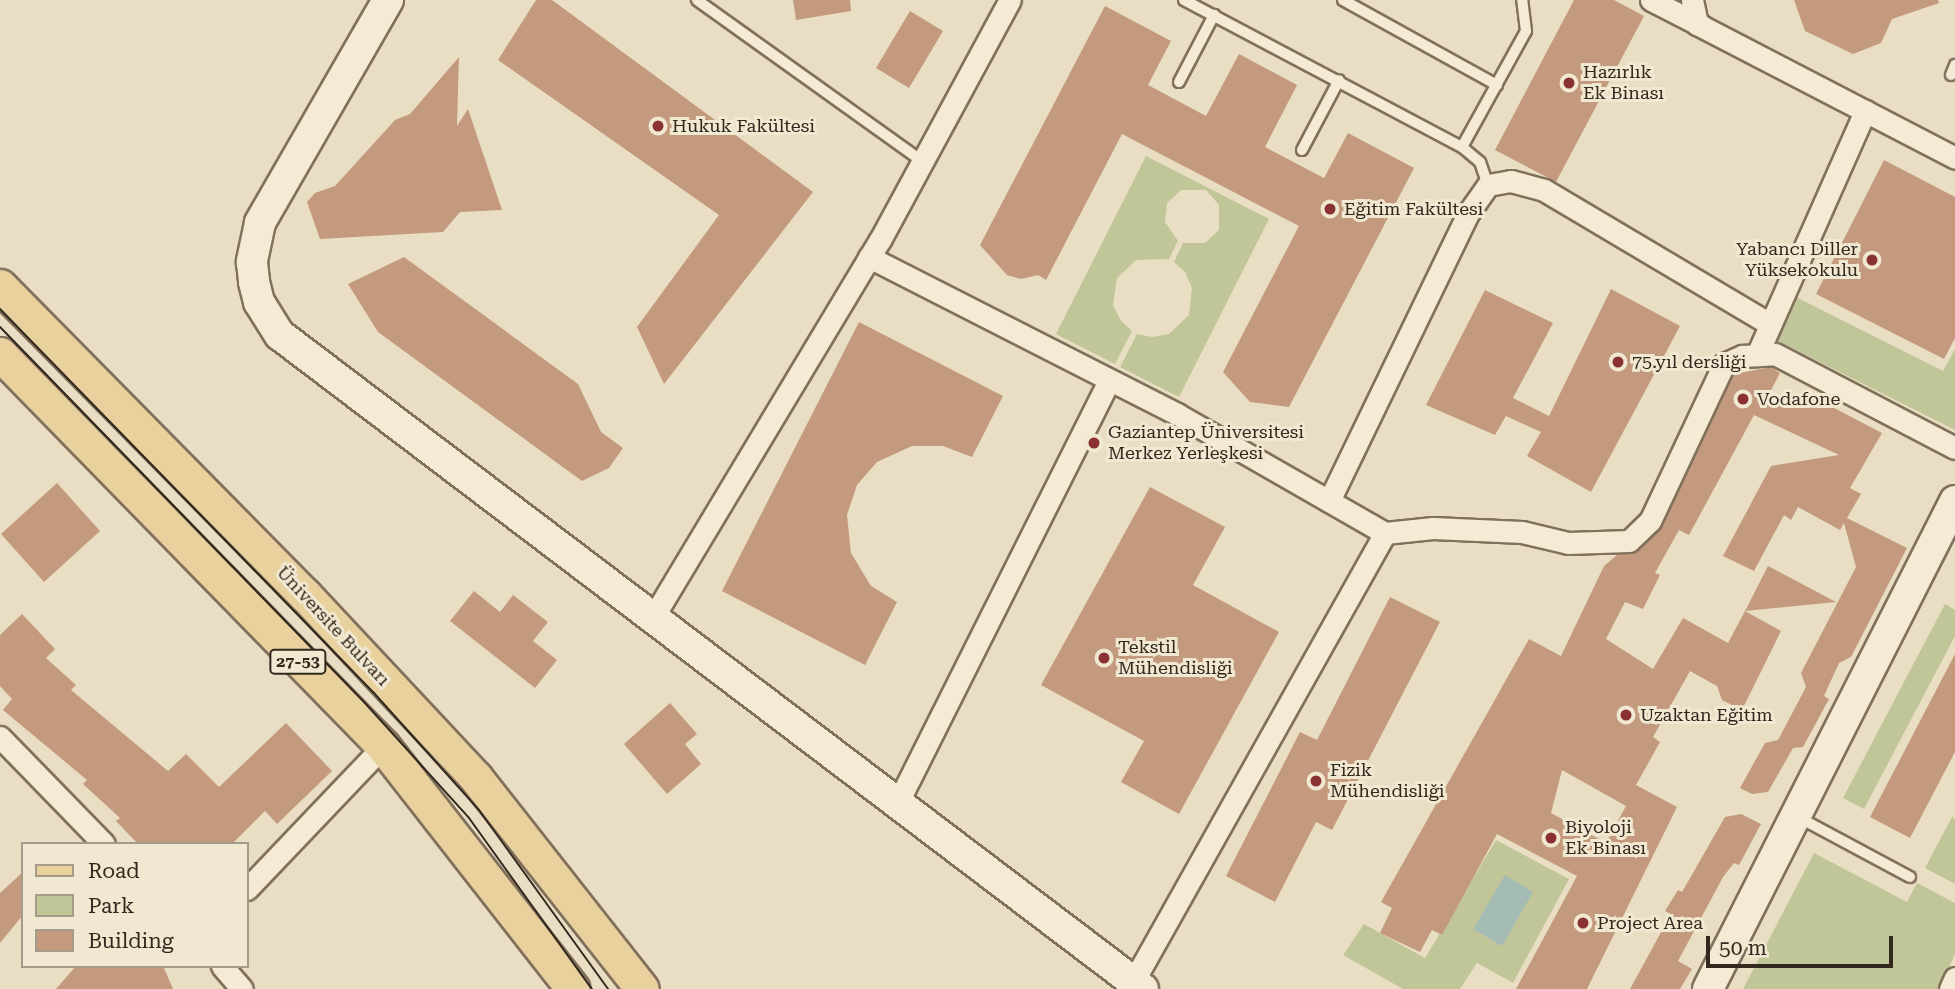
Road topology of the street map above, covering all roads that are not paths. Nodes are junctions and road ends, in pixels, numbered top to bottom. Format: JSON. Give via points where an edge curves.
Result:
{"nodes":[{"id":1,"x":388,"y":0,"type":"edge"},
{"id":2,"x":697,"y":0,"type":"edge"},
{"id":3,"x":1010,"y":0,"type":"edge"},
{"id":4,"x":1184,"y":0,"type":"edge"},
{"id":5,"x":1343,"y":0,"type":"edge"},
{"id":6,"x":1522,"y":0,"type":"edge"},
{"id":7,"x":1651,"y":0,"type":"edge"},
{"id":8,"x":1692,"y":0,"type":"edge"},
{"id":9,"x":1214,"y":15,"type":"junction"},
{"id":10,"x":1715,"y":33,"type":"junction"},
{"id":11,"x":1339,"y":80,"type":"junction"},
{"id":12,"x":1179,"y":82,"type":"dead end"},
{"id":13,"x":1497,"y":85,"type":"junction"},
{"id":14,"x":1865,"y":111,"type":"junction"},
{"id":15,"x":1462,"y":147,"type":"junction"},
{"id":16,"x":1302,"y":150,"type":"dead end"},
{"id":17,"x":1955,"y":158,"type":"edge"},
{"id":18,"x":922,"y":161,"type":"junction"},
{"id":19,"x":1488,"y":186,"type":"junction"},
{"id":20,"x":869,"y":257,"type":"junction"},
{"id":21,"x":0,"y":286,"type":"edge"},
{"id":22,"x":1770,"y":324,"type":"junction"},
{"id":23,"x":0,"y":354,"type":"edge"},
{"id":24,"x":1757,"y":355,"type":"junction"},
{"id":25,"x":1108,"y":380,"type":"junction"},
{"id":26,"x":1955,"y":448,"type":"edge"},
{"id":27,"x":1329,"y":501,"type":"junction"},
{"id":28,"x":1955,"y":501,"type":"edge"},
{"id":29,"x":1385,"y":533,"type":"junction"},
{"id":30,"x":652,"y":619,"type":"junction"},
{"id":31,"x":0,"y":737,"type":"edge"},
{"id":32,"x":383,"y":746,"type":"junction"},
{"id":33,"x":897,"y":804,"type":"junction"},
{"id":34,"x":1796,"y":815,"type":"junction"},
{"id":35,"x":102,"y":842,"type":"edge"},
{"id":36,"x":1910,"y":877,"type":"dead end"},
{"id":37,"x":248,"y":888,"type":"edge"},
{"id":38,"x":224,"y":968,"type":"edge"},
{"id":39,"x":1955,"y":978,"type":"edge"},
{"id":40,"x":1134,"y":986,"type":"edge"},
{"id":41,"x":242,"y":989,"type":"edge"},
{"id":42,"x":573,"y":989,"type":"edge"},
{"id":43,"x":642,"y":989,"type":"edge"},
{"id":44,"x":1708,"y":989,"type":"edge"},
{"id":45,"x":1950,"y":989,"type":"edge"}],
"edges":[{"from":1,"to":30,"type":"street","via":[[260,223],[252,262],[259,302],[274,328],[295,349]]},
{"from":2,"to":18,"type":"lane"},
{"from":3,"to":18,"type":"street"},
{"from":4,"to":9,"type":"lane"},
{"from":5,"to":13,"type":"lane"},
{"from":6,"to":13,"type":"lane","via":[[1526,32]]},
{"from":7,"to":10,"type":"street"},
{"from":8,"to":10,"type":"street","via":[[1697,24]]},
{"from":9,"to":11,"type":"lane"},
{"from":9,"to":12,"type":"lane"},
{"from":10,"to":14,"type":"street"},
{"from":11,"to":15,"type":"lane"},
{"from":11,"to":16,"type":"lane"},
{"from":13,"to":15,"type":"lane"},
{"from":14,"to":17,"type":"street"},
{"from":14,"to":22,"type":"street"},
{"from":15,"to":19,"type":"lane","via":[[1480,162]]},
{"from":18,"to":20,"type":"street"},
{"from":19,"to":22,"type":"street","via":[[1510,181],[1544,190]]},
{"from":19,"to":27,"type":"street","via":[[1469,212]]},
{"from":20,"to":25,"type":"street"},
{"from":20,"to":30,"type":"street"},
{"from":21,"to":43,"type":"main road","name":"Üniversite Bulvarı","via":[[304,594],[476,778]]},
{"from":22,"to":24,"type":"street"},
{"from":23,"to":32,"type":"main road","number":"27-53"},
{"from":24,"to":26,"type":"street","via":[[1775,354]]},
{"from":24,"to":29,"type":"street","via":[[1724,364],[1650,521],[1629,541],[1568,543],[1522,533],[1433,528]]},
{"from":25,"to":27,"type":"street"},
{"from":25,"to":33,"type":"street"},
{"from":27,"to":29,"type":"street"},
{"from":28,"to":34,"type":"street"},
{"from":29,"to":40,"type":"street"},
{"from":30,"to":33,"type":"street"},
{"from":31,"to":35,"type":"street"},
{"from":32,"to":37,"type":"street"},
{"from":32,"to":42,"type":"main road","number":"27-53"},
{"from":33,"to":40,"type":"street"},
{"from":34,"to":36,"type":"lane"},
{"from":34,"to":44,"type":"street"},
{"from":38,"to":41,"type":"street"},
{"from":39,"to":45,"type":"street"}]}
